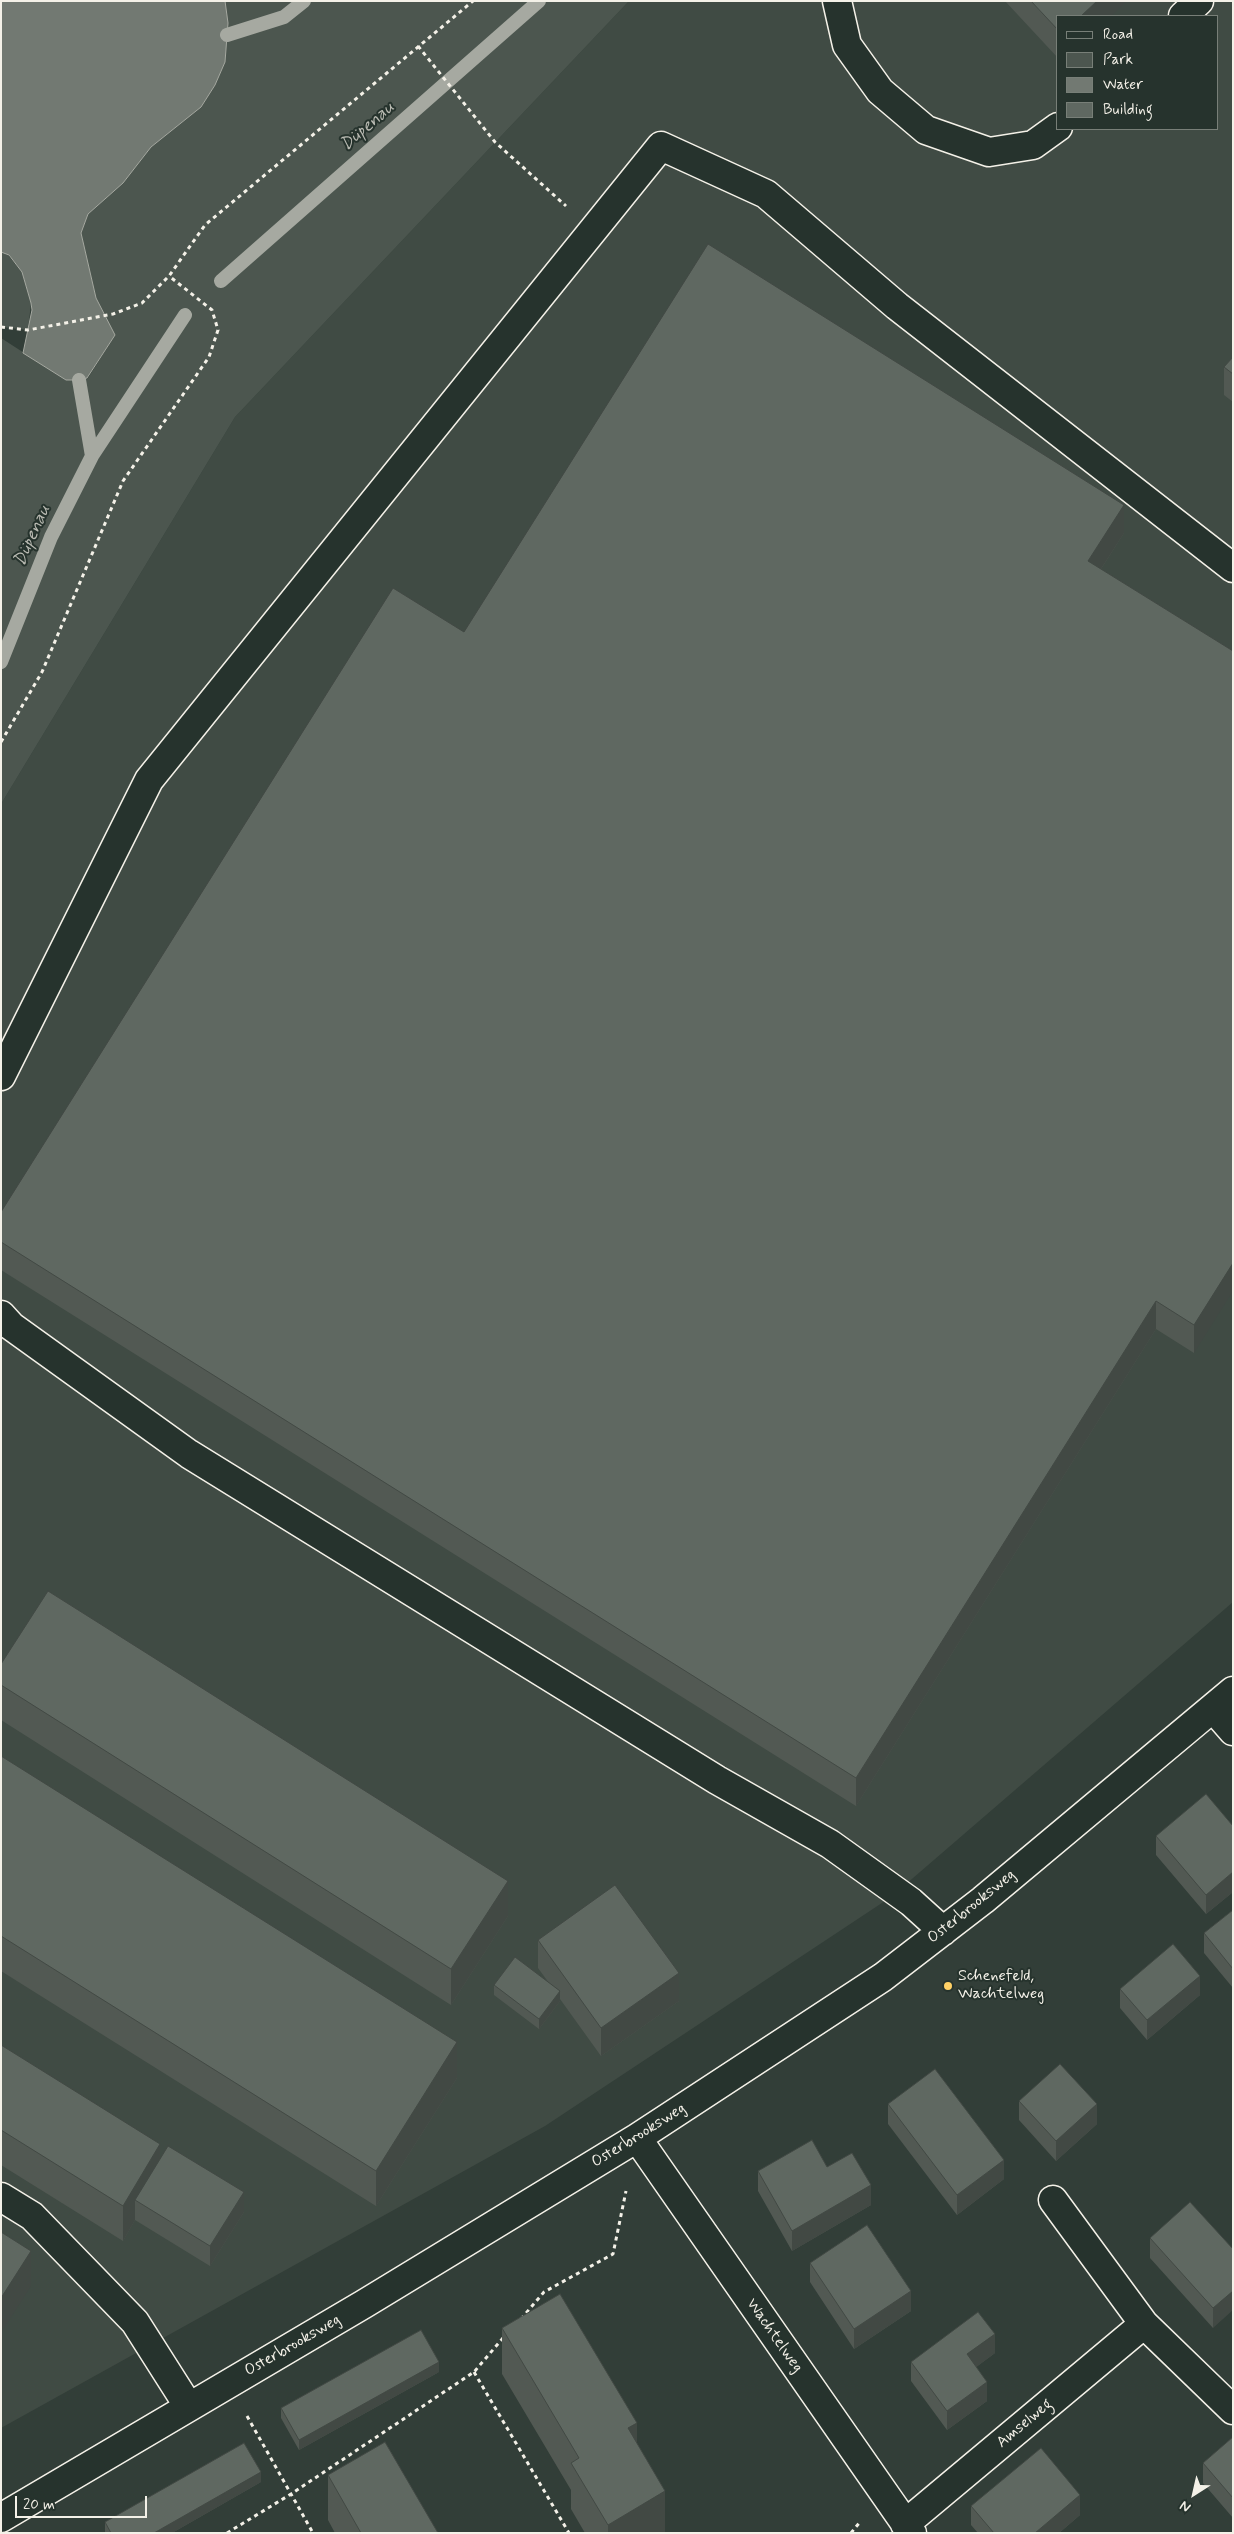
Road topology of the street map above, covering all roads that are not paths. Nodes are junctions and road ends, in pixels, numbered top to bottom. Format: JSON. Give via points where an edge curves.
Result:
{"nodes":[{"id":1,"x":837,"y":1,"type":"edge"},
{"id":2,"x":1198,"y":1,"type":"edge"},
{"id":3,"x":1184,"y":15,"type":"edge"},
{"id":4,"x":1056,"y":128,"type":"edge"},
{"id":5,"x":1233,"y":568,"type":"edge"},
{"id":6,"x":1,"y":1076,"type":"edge"},
{"id":7,"x":1,"y":1315,"type":"edge"},
{"id":8,"x":1223,"y":1700,"type":"edge"},
{"id":9,"x":1233,"y":1731,"type":"edge"},
{"id":10,"x":943,"y":1931,"type":"junction"},
{"id":11,"x":637,"y":2138,"type":"junction"},
{"id":12,"x":1,"y":2198,"type":"edge"},
{"id":13,"x":1053,"y":2200,"type":"dead end"},
{"id":14,"x":1144,"y":2324,"type":"junction"},
{"id":15,"x":189,"y":2407,"type":"junction"},
{"id":16,"x":1233,"y":2410,"type":"edge"},
{"id":17,"x":1,"y":2518,"type":"edge"},
{"id":18,"x":908,"y":2528,"type":"edge"}],
"edges":[{"from":1,"to":4,"type":"street","via":[[847,45],[880,92],[926,130],[988,152],[1033,145]]},
{"from":2,"to":3,"type":"street"},
{"from":5,"to":6,"type":"street","via":[[897,306],[766,194],[662,146],[149,780]]},
{"from":7,"to":10,"type":"street","via":[[11,1326],[189,1454],[717,1780],[830,1844],[911,1902]]},
{"from":8,"to":9,"type":"street"},
{"from":8,"to":10,"type":"street","name":"Osterbrooksweg"},
{"from":10,"to":11,"type":"street","name":"Osterbrooksweg","via":[[883,1977]]},
{"from":11,"to":15,"type":"street","name":"Osterbrooksweg"},
{"from":11,"to":18,"type":"street","name":"Wachtelweg"},
{"from":12,"to":15,"type":"street","via":[[32,2216],[136,2322]]},
{"from":13,"to":14,"type":"street"},
{"from":14,"to":16,"type":"street"},
{"from":14,"to":18,"type":"street","name":"Amselweg"},
{"from":15,"to":17,"type":"street","name":"Osterbrooksweg"}]}
